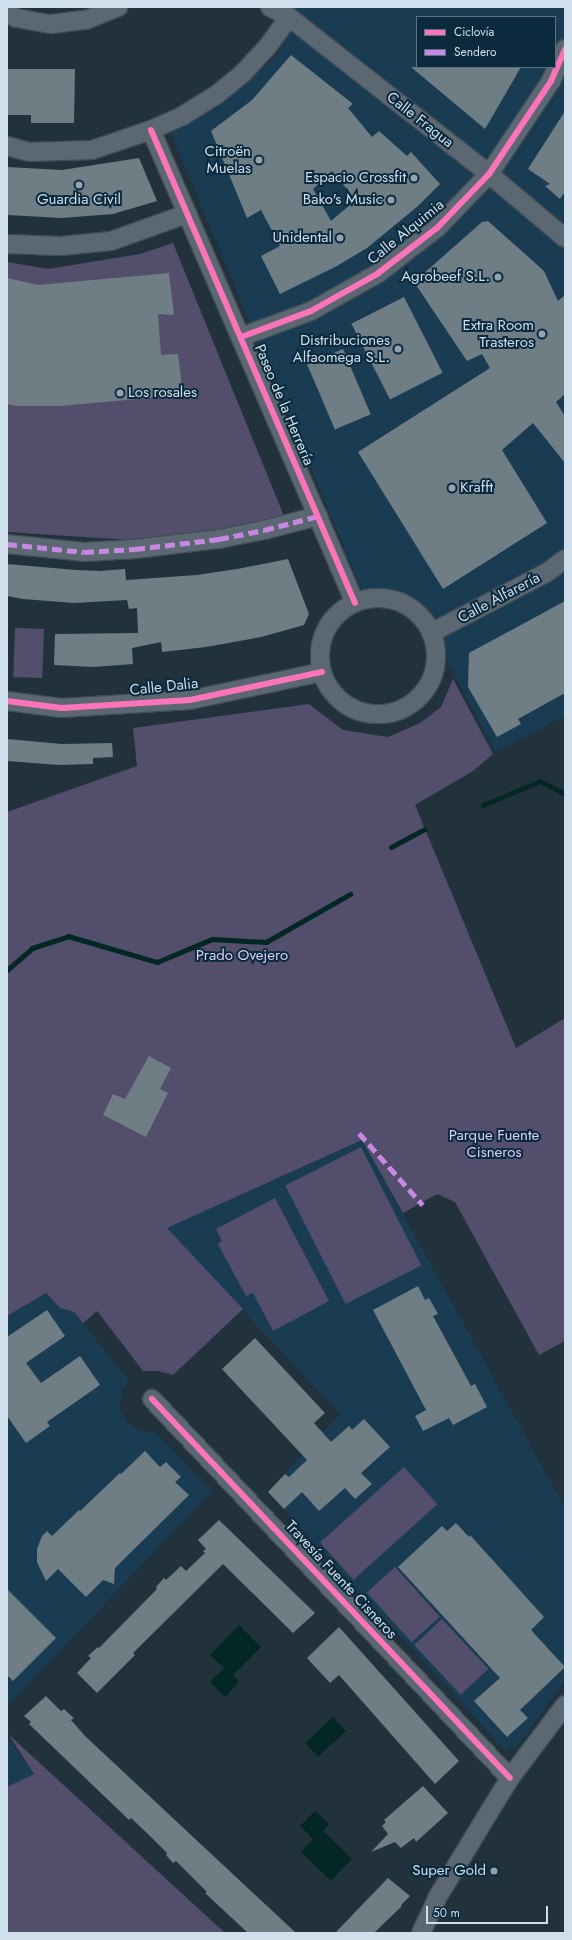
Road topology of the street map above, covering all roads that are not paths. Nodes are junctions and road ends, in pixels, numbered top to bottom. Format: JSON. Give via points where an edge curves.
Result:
{"nodes":[{"id":1,"x":119,"y":7,"type":"edge"},
{"id":2,"x":270,"y":7,"type":"edge"},
{"id":3,"x":7,"y":13,"type":"edge"},
{"id":4,"x":289,"y":17,"type":"junction"},
{"id":5,"x":565,"y":49,"type":"edge"},
{"id":6,"x":151,"y":130,"type":"junction"},
{"id":7,"x":7,"y":146,"type":"edge"},
{"id":8,"x":489,"y":174,"type":"junction"},
{"id":9,"x":187,"y":214,"type":"junction"},
{"id":10,"x":565,"y":238,"type":"edge"},
{"id":11,"x":7,"y":244,"type":"edge"},
{"id":12,"x":241,"y":338,"type":"junction"},
{"id":13,"x":318,"y":516,"type":"junction"},
{"id":14,"x":7,"y":544,"type":"edge"},
{"id":15,"x":565,"y":559,"type":"edge"},
{"id":16,"x":355,"y":603,"type":"junction"},
{"id":17,"x":431,"y":633,"type":"junction"},
{"id":18,"x":322,"y":672,"type":"junction"},
{"id":19,"x":7,"y":701,"type":"edge"},
{"id":20,"x":152,"y":1399,"type":"dead end"},
{"id":21,"x":565,"y":1705,"type":"edge"},
{"id":22,"x":510,"y":1778,"type":"junction"},
{"id":23,"x":421,"y":1933,"type":"edge"}],
"edges":[{"from":1,"to":3,"type":"street","via":[[86,20],[51,24],[16,18]]},
{"from":2,"to":4,"type":"street","name":"Calle Fragua"},
{"from":4,"to":6,"type":"street","via":[[268,46],[243,73],[215,96],[184,115]]},
{"from":4,"to":8,"type":"street","name":"Calle Fragua"},
{"from":5,"to":8,"type":"street","name":"Calle Alquimia","via":[[551,81]]},
{"from":6,"to":7,"type":"street","via":[[92,150],[29,152]]},
{"from":6,"to":9,"type":"street","name":"Paseo de la Herrería"},
{"from":8,"to":10,"type":"street","name":"Calle Fragua"},
{"from":8,"to":12,"type":"street","name":"Calle Alquimia","via":[[437,228],[377,274],[311,311]]},
{"from":9,"to":11,"type":"street","via":[[111,241],[60,246]]},
{"from":9,"to":12,"type":"street","name":"Paseo de la Herrería"},
{"from":12,"to":13,"type":"street","name":"Paseo de la Herrería"},
{"from":13,"to":14,"type":"street","via":[[219,539],[135,549],[84,552]]},
{"from":13,"to":16,"type":"street","name":"Paseo de la Herrería"},
{"from":15,"to":17,"type":"street","name":"Calle Alfarería","via":[[546,573]]},
{"from":16,"to":17,"type":"street","via":[[373,598],[391,599],[408,606],[422,618]]},
{"from":16,"to":18,"type":"street","via":[[338,614],[326,631],[321,644]]},
{"from":17,"to":18,"type":"street","via":[[436,649],[436,666],[430,682],[421,696],[393,713],[376,715],[360,712],[343,703],[330,689]]},
{"from":18,"to":19,"type":"street","name":"Calle Dalia","via":[[190,700],[62,708]]},
{"from":20,"to":22,"type":"street","name":"Travesía Fuente Cisneros"},
{"from":21,"to":22,"type":"street"},
{"from":22,"to":23,"type":"street","via":[[437,1898]]}]}
